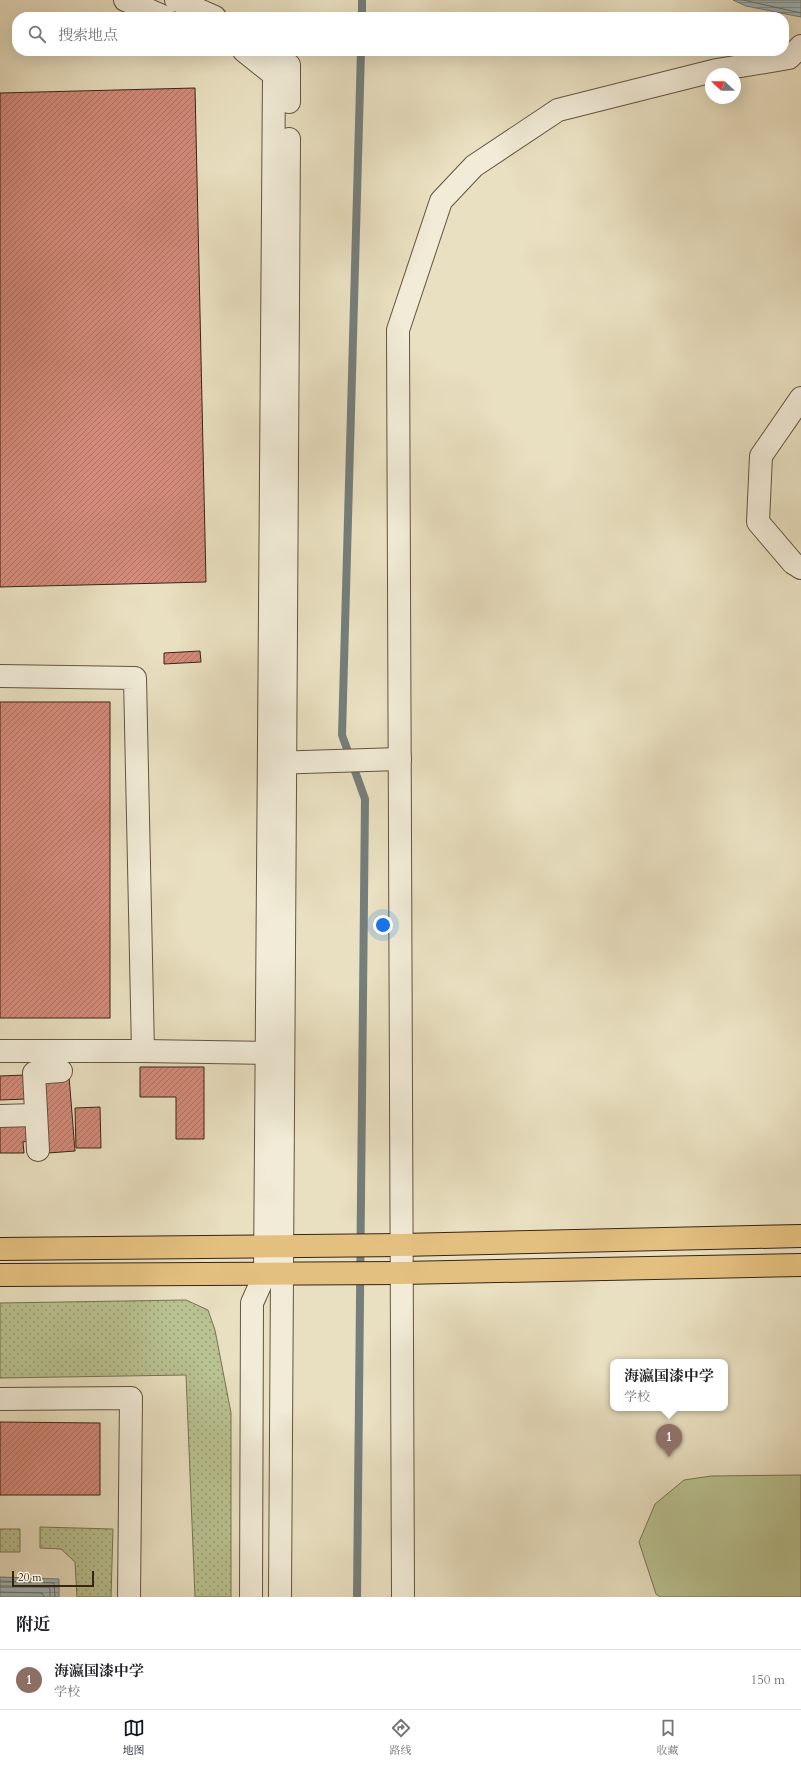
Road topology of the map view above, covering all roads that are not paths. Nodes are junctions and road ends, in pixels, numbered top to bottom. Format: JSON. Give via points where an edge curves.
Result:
{"nodes":[{"id":1,"x":125,"y":0,"type":"edge"},
{"id":2,"x":176,"y":0,"type":"edge"},
{"id":3,"x":153,"y":12,"type":"edge"},
{"id":4,"x":204,"y":12,"type":"edge"},
{"id":5,"x":801,"y":46,"type":"edge"},
{"id":6,"x":250,"y":56,"type":"edge"},
{"id":7,"x":279,"y":56,"type":"edge"},
{"id":8,"x":801,"y":398,"type":"edge"},
{"id":9,"x":801,"y":568,"type":"edge"},
{"id":10,"x":0,"y":676,"type":"edge"},
{"id":11,"x":400,"y":759,"type":"junction"},
{"id":12,"x":276,"y":763,"type":"junction"},
{"id":13,"x":0,"y":1050,"type":"edge"},
{"id":14,"x":143,"y":1051,"type":"junction"},
{"id":15,"x":266,"y":1053,"type":"junction"},
{"id":16,"x":60,"y":1071,"type":"dead end"},
{"id":17,"x":35,"y":1115,"type":"junction"},
{"id":18,"x":0,"y":1116,"type":"edge"},
{"id":19,"x":38,"y":1150,"type":"dead end"},
{"id":20,"x":801,"y":1236,"type":"edge"},
{"id":21,"x":401,"y":1245,"type":"junction"},
{"id":22,"x":273,"y":1247,"type":"junction"},
{"id":23,"x":0,"y":1249,"type":"edge"},
{"id":24,"x":801,"y":1265,"type":"edge"},
{"id":25,"x":402,"y":1273,"type":"junction"},
{"id":26,"x":274,"y":1274,"type":"junction"},
{"id":27,"x":0,"y":1275,"type":"edge"},
{"id":28,"x":0,"y":1399,"type":"edge"},
{"id":29,"x":129,"y":1597,"type":"edge"},
{"id":30,"x":251,"y":1597,"type":"edge"},
{"id":31,"x":280,"y":1597,"type":"edge"},
{"id":32,"x":403,"y":1597,"type":"edge"}],
"edges":[{"from":1,"to":3,"type":"street"},
{"from":2,"to":4,"type":"street"},
{"from":5,"to":11,"type":"street","via":[[789,58],[717,70],[558,110],[474,166],[441,201],[398,330]]},
{"from":6,"to":12,"type":"street","via":[[274,75]]},
{"from":7,"to":12,"type":"street","via":[[289,65]]},
{"from":8,"to":9,"type":"street","via":[[760,456],[758,522],[793,563]]},
{"from":10,"to":14,"type":"street","via":[[135,678]]},
{"from":11,"to":12,"type":"street"},
{"from":11,"to":21,"type":"street"},
{"from":12,"to":15,"type":"street"},
{"from":12,"to":22,"type":"street"},
{"from":13,"to":14,"type":"street"},
{"from":14,"to":15,"type":"street"},
{"from":15,"to":22,"type":"street"},
{"from":16,"to":17,"type":"street","via":[[34,1073]]},
{"from":17,"to":18,"type":"street"},
{"from":17,"to":19,"type":"street"},
{"from":20,"to":21,"type":"main road"},
{"from":21,"to":22,"type":"main road"},
{"from":21,"to":25,"type":"street"},
{"from":22,"to":23,"type":"main road"},
{"from":22,"to":26,"type":"street"},
{"from":24,"to":25,"type":"main road"},
{"from":25,"to":26,"type":"main road"},
{"from":25,"to":32,"type":"street"},
{"from":26,"to":27,"type":"main road"},
{"from":26,"to":30,"type":"street","via":[[252,1303]]},
{"from":26,"to":31,"type":"street"},
{"from":28,"to":29,"type":"street","via":[[131,1398]]}]}
